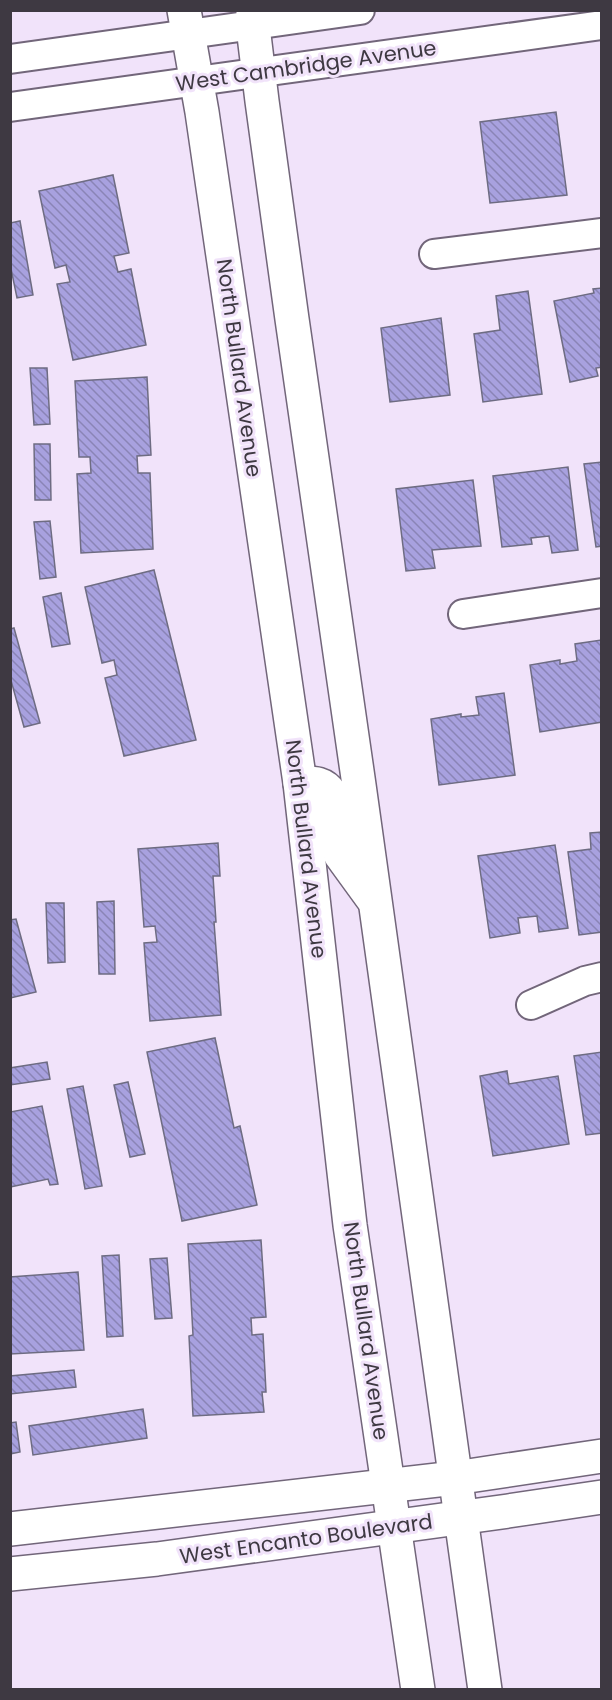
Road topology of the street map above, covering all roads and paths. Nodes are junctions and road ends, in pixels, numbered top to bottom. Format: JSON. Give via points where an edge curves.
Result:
{"nodes":[{"id":1,"x":360,"y":10,"type":"edge"},
{"id":2,"x":253,"y":19,"type":"edge"},
{"id":3,"x":186,"y":23,"type":"edge"},
{"id":4,"x":602,"y":25,"type":"edge"},
{"id":5,"x":10,"y":59,"type":"edge"},
{"id":6,"x":259,"y":73,"type":"junction"},
{"id":7,"x":197,"y":81,"type":"junction"},
{"id":8,"x":10,"y":107,"type":"edge"},
{"id":9,"x":602,"y":233,"type":"edge"},
{"id":10,"x":434,"y":254,"type":"dead end"},
{"id":11,"x":602,"y":593,"type":"edge"},
{"id":12,"x":463,"y":614,"type":"dead end"},
{"id":13,"x":300,"y":783,"type":"junction"},
{"id":14,"x":375,"y":902,"type":"junction"},
{"id":15,"x":602,"y":977,"type":"edge"},
{"id":16,"x":531,"y":1005,"type":"dead end"},
{"id":17,"x":602,"y":1456,"type":"edge"},
{"id":18,"x":455,"y":1478,"type":"junction"},
{"id":19,"x":388,"y":1484,"type":"junction"},
{"id":20,"x":602,"y":1497,"type":"edge"},
{"id":21,"x":460,"y":1518,"type":"junction"},
{"id":22,"x":393,"y":1527,"type":"junction"},
{"id":23,"x":10,"y":1529,"type":"edge"},
{"id":24,"x":10,"y":1574,"type":"edge"},
{"id":25,"x":418,"y":1689,"type":"edge"},
{"id":26,"x":485,"y":1689,"type":"edge"}],
"edges":[{"from":1,"to":2,"type":"street"},
{"from":2,"to":3,"type":"street"},
{"from":2,"to":6,"type":"main road"},
{"from":3,"to":5,"type":"street"},
{"from":3,"to":7,"type":"main road","name":"North Bullard Avenue"},
{"from":4,"to":6,"type":"street","name":"West Cambridge Avenue"},
{"from":6,"to":7,"type":"street","name":"West Cambridge Avenue"},
{"from":6,"to":14,"type":"main road"},
{"from":7,"to":8,"type":"street","name":"West Cambridge Avenue"},
{"from":7,"to":13,"type":"main road","name":"North Bullard Avenue"},
{"from":9,"to":10,"type":"street"},
{"from":11,"to":12,"type":"street"},
{"from":13,"to":14,"type":"main road","via":[[316,783],[331,794],[340,854]]},
{"from":13,"to":19,"type":"main road","name":"North Bullard Avenue","via":[[350,1225]]},
{"from":14,"to":18,"type":"main road"},
{"from":15,"to":16,"type":"street"},
{"from":17,"to":18,"type":"main road","name":"West Encanto Boulevard"},
{"from":18,"to":19,"type":"main road","name":"West Encanto Boulevard"},
{"from":18,"to":21,"type":"main road"},
{"from":19,"to":22,"type":"main road","name":"North Bullard Avenue"},
{"from":19,"to":23,"type":"main road","name":"West Encanto Boulevard"},
{"from":20,"to":21,"type":"main road","name":"West Encanto Boulevard"},
{"from":21,"to":22,"type":"main road","name":"West Encanto Boulevard"},
{"from":21,"to":26,"type":"main road"},
{"from":22,"to":24,"type":"main road","name":"West Encanto Boulevard","via":[[157,1559]]},
{"from":22,"to":25,"type":"main road","name":"North Bullard Avenue"}]}
